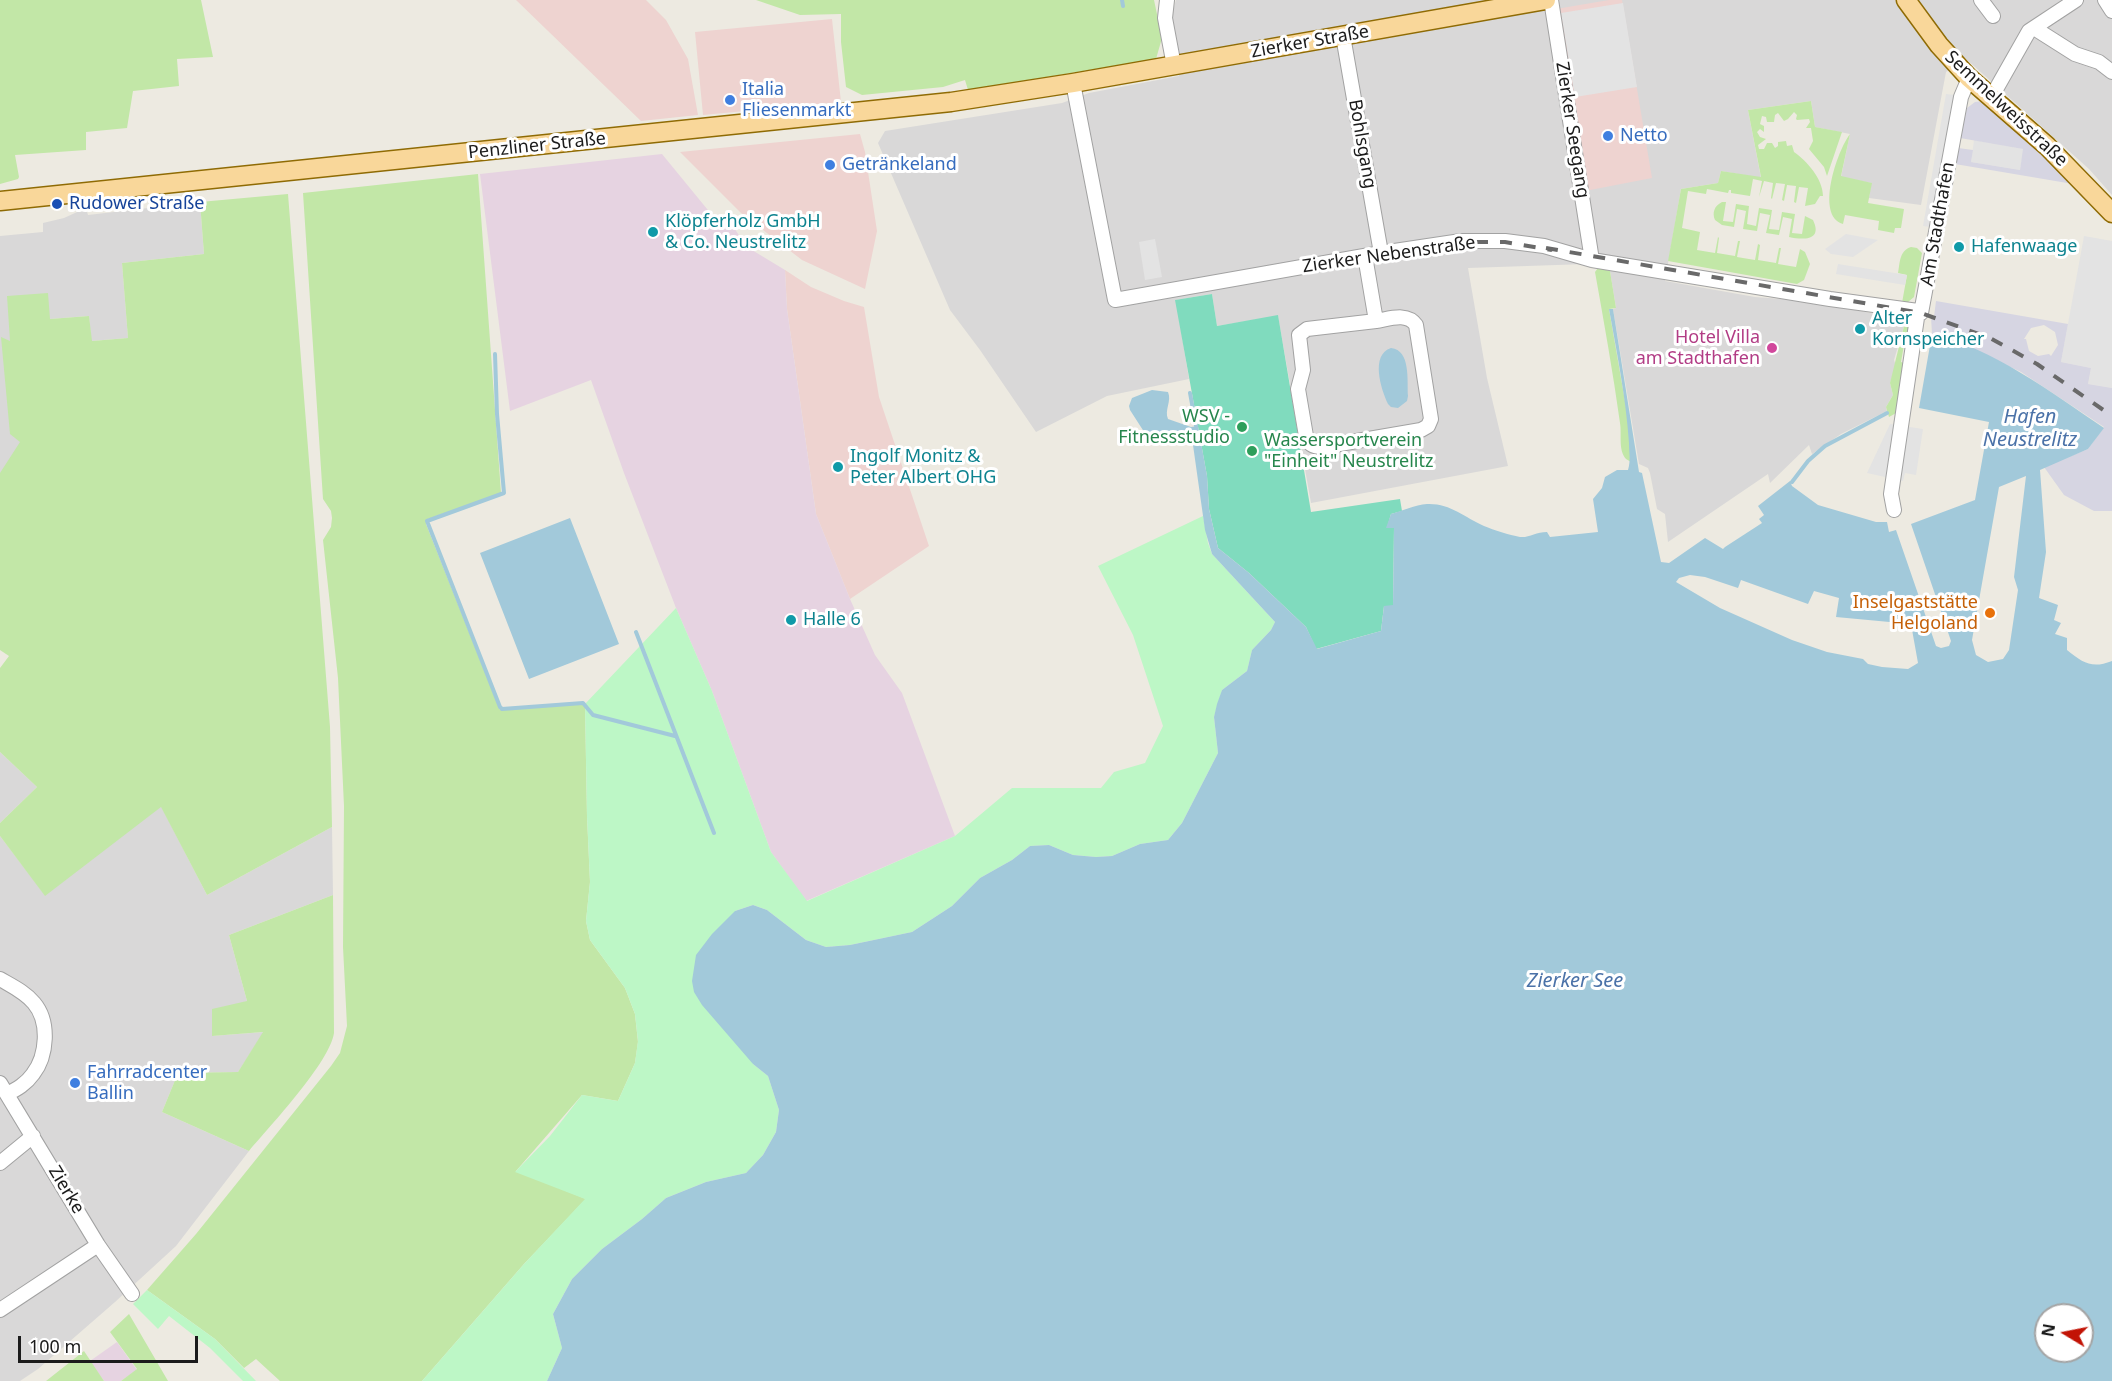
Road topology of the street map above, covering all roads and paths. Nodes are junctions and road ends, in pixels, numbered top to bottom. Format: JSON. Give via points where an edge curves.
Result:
{"nodes":[{"id":1,"x":1167,"y":0,"type":"edge"},
{"id":2,"x":1546,"y":0,"type":"edge"},
{"id":3,"x":1551,"y":0,"type":"edge"},
{"id":4,"x":1906,"y":0,"type":"edge"},
{"id":5,"x":1981,"y":0,"type":"edge"},
{"id":6,"x":2076,"y":0,"type":"edge"},
{"id":7,"x":2105,"y":0,"type":"edge"},
{"id":8,"x":2112,"y":11,"type":"edge"},
{"id":9,"x":1993,"y":16,"type":"dead end"},
{"id":10,"x":2034,"y":28,"type":"junction"},
{"id":11,"x":1343,"y":36,"type":"junction"},
{"id":12,"x":1174,"y":66,"type":"junction"},
{"id":13,"x":2112,"y":72,"type":"edge"},
{"id":14,"x":1969,"y":78,"type":"junction"},
{"id":15,"x":1074,"y":83,"type":"junction"},
{"id":16,"x":1991,"y":98,"type":"junction"},
{"id":17,"x":0,"y":201,"type":"edge"},
{"id":18,"x":2112,"y":213,"type":"edge"},
{"id":19,"x":1381,"y":253,"type":"junction"},
{"id":20,"x":1365,"y":256,"type":"junction"},
{"id":21,"x":1592,"y":260,"type":"junction"},
{"id":22,"x":1918,"y":311,"type":"junction"},
{"id":23,"x":1376,"y":321,"type":"junction"},
{"id":24,"x":1894,"y":510,"type":"dead end"},
{"id":25,"x":0,"y":979,"type":"edge"},
{"id":26,"x":4,"y":1089,"type":"edge"},
{"id":27,"x":33,"y":1136,"type":"junction"},
{"id":28,"x":0,"y":1163,"type":"edge"},
{"id":29,"x":98,"y":1245,"type":"junction"},
{"id":30,"x":132,"y":1294,"type":"dead end"},
{"id":31,"x":0,"y":1310,"type":"edge"}],
"edges":[{"from":1,"to":12,"type":"street","via":[[1165,18]]},
{"from":2,"to":11,"type":"main road","name":"Zierker Straße"},
{"from":3,"to":21,"type":"street","name":"Zierker Seegang"},
{"from":4,"to":14,"type":"main road","name":"Semmelweisstraße"},
{"from":5,"to":9,"type":"street"},
{"from":6,"to":10,"type":"street"},
{"from":7,"to":8,"type":"street"},
{"from":10,"to":13,"type":"street"},
{"from":10,"to":16,"type":"street"},
{"from":11,"to":12,"type":"main road","name":"Zierker Straße"},
{"from":11,"to":19,"type":"street","name":"Bohlsgang"},
{"from":12,"to":15,"type":"main road","name":"Zierker Straße"},
{"from":14,"to":16,"type":"main road","name":"Semmelweisstraße"},
{"from":14,"to":22,"type":"street","name":"Am Stadthafen","via":[[1961,97],[1921,313]]},
{"from":15,"to":17,"type":"main road","name":"Penzliner Straße","via":[[863,113]]},
{"from":15,"to":20,"type":"street","name":"Zierker Nebenstraße","via":[[1115,300]]},
{"from":16,"to":18,"type":"main road","name":"Semmelweisstraße","via":[[2047,146]]},
{"from":19,"to":20,"type":"street","name":"Zierker Nebenstraße"},
{"from":19,"to":21,"type":"street","name":"Zierker Nebenstraße","via":[[1461,242],[1505,241],[1544,246]]},
{"from":20,"to":23,"type":"street"},
{"from":21,"to":22,"type":"street","name":"Zierker Nebenstraße"},
{"from":22,"to":24,"type":"street","name":"Am Stadthafen","via":[[1891,494]]},
{"from":23,"to":23,"type":"street","via":[[1406,317],[1416,325],[1430,423],[1421,430],[1314,446],[1306,436],[1298,389],[1303,370],[1299,335],[1307,329]]},
{"from":25,"to":26,"type":"street","name":"Zierke","via":[[36,1006],[45,1040],[34,1074],[21,1087]]},
{"from":26,"to":27,"type":"street","name":"Zierke"},
{"from":27,"to":28,"type":"street"},
{"from":27,"to":29,"type":"street","name":"Zierke"},
{"from":29,"to":30,"type":"street","name":"Zierke"},
{"from":29,"to":31,"type":"street"}]}
